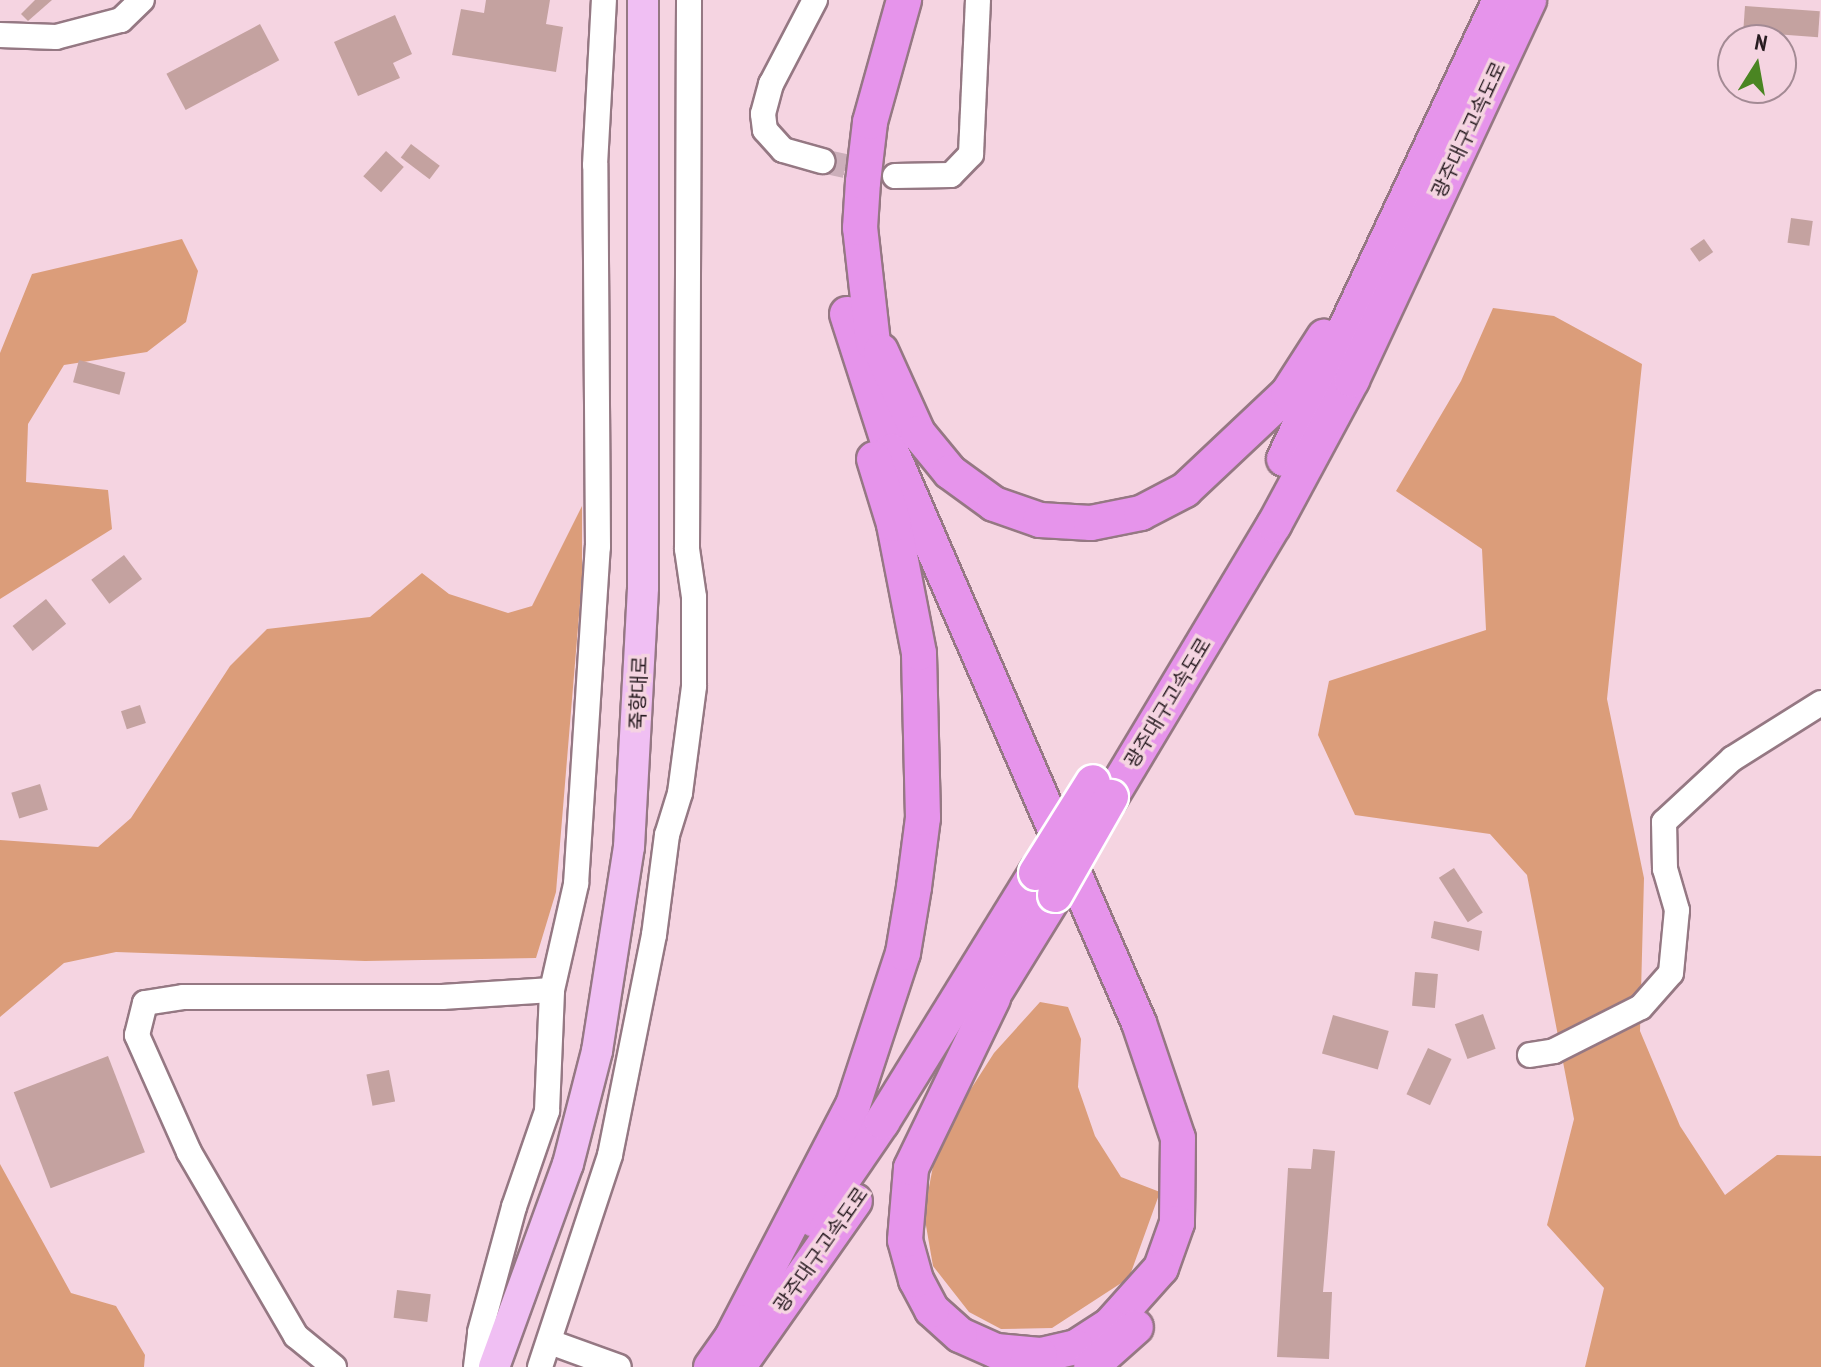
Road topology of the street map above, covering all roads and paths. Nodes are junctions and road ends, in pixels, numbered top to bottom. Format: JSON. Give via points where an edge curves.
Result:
{"nodes":[{"id":1,"x":142,"y":0,"type":"edge"},
{"id":2,"x":604,"y":0,"type":"edge"},
{"id":3,"x":643,"y":0,"type":"edge"},
{"id":4,"x":689,"y":0,"type":"edge"},
{"id":5,"x":815,"y":0,"type":"edge"},
{"id":6,"x":880,"y":0,"type":"edge"},
{"id":7,"x":904,"y":0,"type":"edge"},
{"id":8,"x":978,"y":0,"type":"edge"},
{"id":9,"x":1500,"y":0,"type":"edge"},
{"id":10,"x":1529,"y":0,"type":"edge"},
{"id":11,"x":0,"y":35,"type":"edge"},
{"id":12,"x":1439,"y":136,"type":"junction"},
{"id":13,"x":822,"y":161,"type":"tunnel mouth"},
{"id":14,"x":895,"y":176,"type":"tunnel mouth"},
{"id":15,"x":857,"y":312,"type":"junction"},
{"id":16,"x":1821,"y":703,"type":"edge"},
{"id":17,"x":1102,"y":789,"type":"junction"},
{"id":18,"x":1045,"y":884,"type":"junction"},
{"id":19,"x":552,"y":990,"type":"junction"},
{"id":20,"x":993,"y":998,"type":"junction"},
{"id":21,"x":1530,"y":1055,"type":"dead end"},
{"id":22,"x":550,"y":1342,"type":"junction"},
{"id":23,"x":726,"y":1358,"type":"edge"},
{"id":24,"x":334,"y":1367,"type":"edge"},
{"id":25,"x":476,"y":1367,"type":"edge"},
{"id":26,"x":494,"y":1367,"type":"edge"},
{"id":27,"x":540,"y":1367,"type":"edge"},
{"id":28,"x":619,"y":1367,"type":"edge"},
{"id":29,"x":1091,"y":1367,"type":"edge"}],
"edges":[{"from":1,"to":11,"type":"street","via":[[121,20],[56,37]]},
{"from":2,"to":19,"type":"street","via":[[595,165],[598,547],[576,884]]},
{"from":3,"to":26,"type":"main road","name":"죽향대로","via":[[643,587],[629,847],[597,1051],[568,1164]]},
{"from":4,"to":22,"type":"street","via":[[687,549],[694,597],[694,686],[680,793],[667,835],[654,935],[610,1155]]},
{"from":5,"to":13,"type":"street","via":[[771,84],[763,114],[765,130],[783,150]]},
{"from":6,"to":15,"type":"highway","via":[[845,172]]},
{"from":7,"to":15,"type":"highway","via":[[870,122]]},
{"from":8,"to":14,"type":"street","via":[[971,154],[951,175]]},
{"from":9,"to":12,"type":"highway","name":"광주대구고속도로"},
{"from":10,"to":17,"type":"highway","name":"광주대구고속도로","via":[[1352,380],[1274,525]]},
{"from":12,"to":15,"type":"highway","via":[[1390,210],[1337,316],[1288,393],[1206,472],[1141,513],[1091,523],[1040,520],[994,504],[950,472],[918,433]]},
{"from":12,"to":17,"type":"highway","name":"광주대구고속도로","via":[[1259,508]]},
{"from":15,"to":20,"type":"highway","via":[[891,451],[1139,1023],[1178,1138],[1177,1223],[1161,1268],[1110,1325],[1076,1347],[1040,1355],[996,1351],[960,1335],[932,1310],[916,1280],[905,1240],[911,1168]]},
{"from":15,"to":23,"type":"highway","via":[[853,372],[894,524],[917,640],[925,738],[923,818],[903,953],[853,1105]]},
{"from":15,"to":29,"type":"highway","via":[[905,446],[1153,1020],[1192,1133],[1197,1183],[1192,1232],[1181,1268],[1127,1337]]},
{"from":16,"to":21,"type":"street","via":[[1732,759],[1664,822],[1665,869],[1677,910],[1671,973],[1641,1007],[1554,1051]]},
{"from":17,"to":18,"type":"highway","name":"광주대구고속도로","bridge":true},
{"from":18,"to":20,"type":"highway","name":"광주대구고속도로"},
{"from":18,"to":23,"type":"highway","name":"광주대구고속도로"},
{"from":19,"to":24,"type":"street","via":[[442,997],[183,997],[145,1003],[137,1035],[189,1152],[296,1336]]},
{"from":19,"to":25,"type":"street","via":[[547,1111],[480,1332]]},
{"from":20,"to":23,"type":"highway","name":"광주대구고속도로"},
{"from":22,"to":27,"type":"street"},
{"from":22,"to":28,"type":"street"}]}
